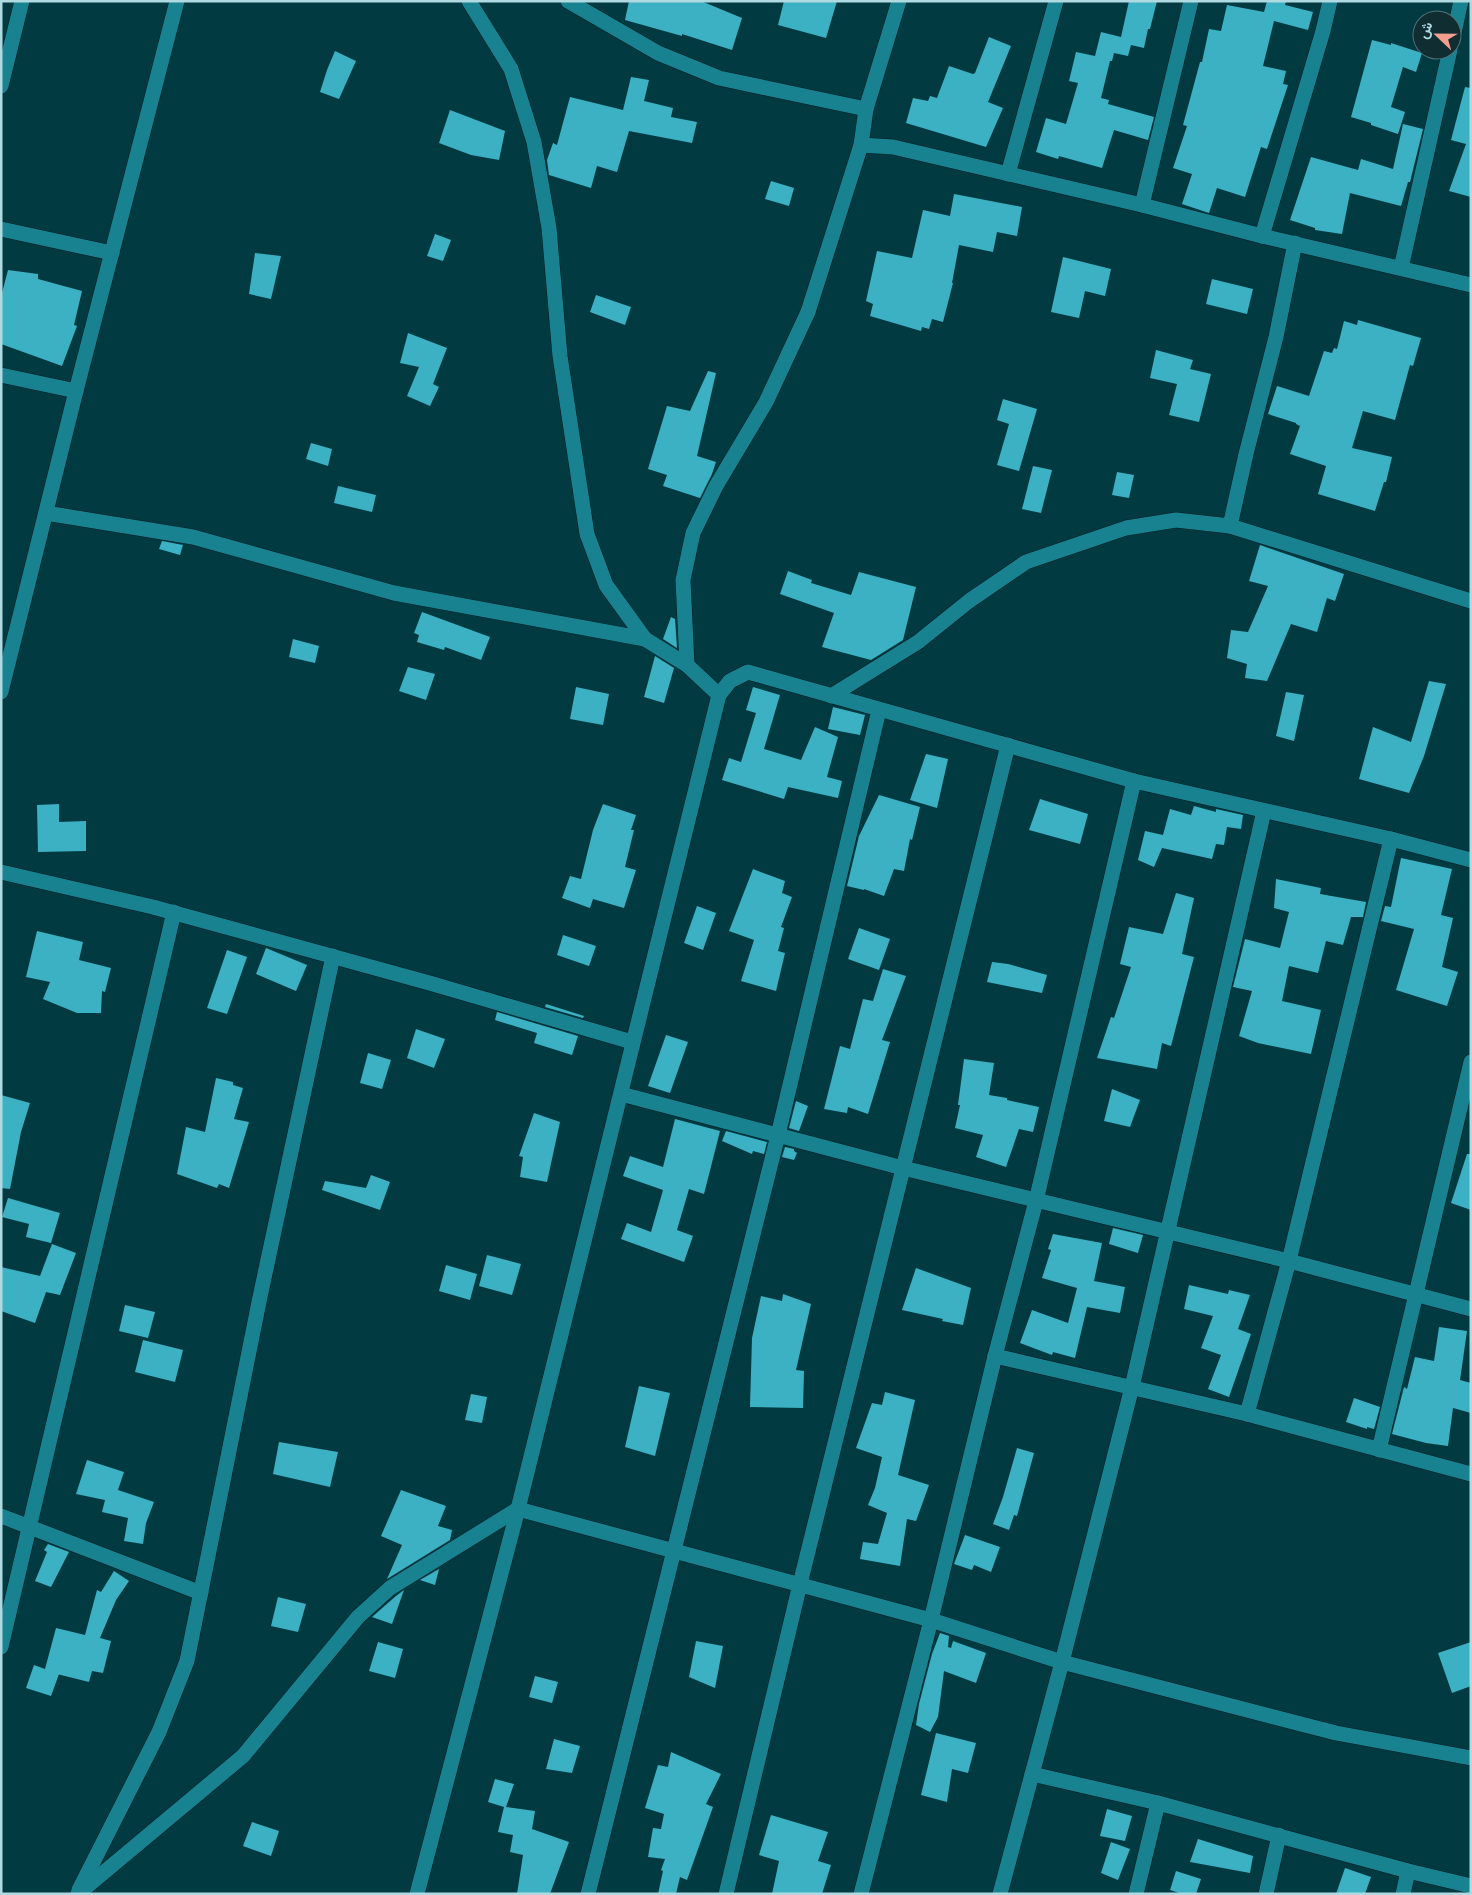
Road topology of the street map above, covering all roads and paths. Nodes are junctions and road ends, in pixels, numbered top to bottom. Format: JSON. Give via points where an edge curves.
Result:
{"nodes":[{"id":1,"x":22,"y":1,"type":"edge"},
{"id":2,"x":177,"y":1,"type":"edge"},
{"id":3,"x":469,"y":1,"type":"edge"},
{"id":4,"x":568,"y":1,"type":"edge"},
{"id":5,"x":899,"y":1,"type":"edge"},
{"id":6,"x":1056,"y":1,"type":"edge"},
{"id":7,"x":1191,"y":1,"type":"edge"},
{"id":8,"x":1330,"y":1,"type":"edge"},
{"id":9,"x":1448,"y":60,"type":"edge"},
{"id":10,"x":1,"y":86,"type":"edge"},
{"id":11,"x":866,"y":109,"type":"junction"},
{"id":12,"x":862,"y":145,"type":"junction"},
{"id":13,"x":1008,"y":174,"type":"junction"},
{"id":14,"x":1142,"y":204,"type":"junction"},
{"id":15,"x":1,"y":228,"type":"edge"},
{"id":16,"x":1262,"y":236,"type":"junction"},
{"id":17,"x":1295,"y":243,"type":"junction"},
{"id":18,"x":112,"y":253,"type":"junction"},
{"id":19,"x":1401,"y":268,"type":"junction"},
{"id":20,"x":1471,"y":285,"type":"edge"},
{"id":21,"x":1,"y":375,"type":"edge"},
{"id":22,"x":76,"y":391,"type":"junction"},
{"id":23,"x":46,"y":513,"type":"junction"},
{"id":24,"x":1230,"y":526,"type":"junction"},
{"id":25,"x":1471,"y":601,"type":"edge"},
{"id":26,"x":645,"y":639,"type":"junction"},
{"id":27,"x":686,"y":665,"type":"junction"},
{"id":28,"x":1,"y":692,"type":"edge"},
{"id":29,"x":719,"y":694,"type":"junction"},
{"id":30,"x":831,"y":696,"type":"junction"},
{"id":31,"x":879,"y":710,"type":"junction"},
{"id":32,"x":1008,"y":745,"type":"junction"},
{"id":33,"x":1134,"y":781,"type":"junction"},
{"id":34,"x":1264,"y":811,"type":"junction"},
{"id":35,"x":1391,"y":839,"type":"junction"},
{"id":36,"x":1471,"y":860,"type":"edge"},
{"id":37,"x":1,"y":872,"type":"edge"},
{"id":38,"x":174,"y":912,"type":"junction"},
{"id":39,"x":333,"y":956,"type":"junction"},
{"id":40,"x":632,"y":1042,"type":"junction"},
{"id":41,"x":1471,"y":1062,"type":"edge"},
{"id":42,"x":621,"y":1094,"type":"junction"},
{"id":43,"x":778,"y":1135,"type":"junction"},
{"id":44,"x":903,"y":1168,"type":"junction"},
{"id":45,"x":1036,"y":1201,"type":"junction"},
{"id":46,"x":1167,"y":1231,"type":"junction"},
{"id":47,"x":1289,"y":1261,"type":"junction"},
{"id":48,"x":1415,"y":1293,"type":"junction"},
{"id":49,"x":1471,"y":1308,"type":"edge"},
{"id":50,"x":995,"y":1356,"type":"junction"},
{"id":51,"x":1132,"y":1387,"type":"junction"},
{"id":52,"x":1247,"y":1414,"type":"junction"},
{"id":53,"x":1379,"y":1450,"type":"junction"},
{"id":54,"x":1471,"y":1474,"type":"edge"},
{"id":55,"x":518,"y":1508,"type":"junction"},
{"id":56,"x":1,"y":1516,"type":"edge"},
{"id":57,"x":29,"y":1528,"type":"junction"},
{"id":58,"x":674,"y":1550,"type":"junction"},
{"id":59,"x":800,"y":1584,"type":"junction"},
{"id":60,"x":201,"y":1593,"type":"junction"},
{"id":61,"x":931,"y":1620,"type":"junction"},
{"id":62,"x":1,"y":1647,"type":"edge"},
{"id":63,"x":1062,"y":1662,"type":"junction"},
{"id":64,"x":1471,"y":1758,"type":"edge"},
{"id":65,"x":1032,"y":1774,"type":"junction"},
{"id":66,"x":1158,"y":1803,"type":"junction"},
{"id":67,"x":1280,"y":1835,"type":"junction"},
{"id":68,"x":1408,"y":1871,"type":"junction"},
{"id":69,"x":1471,"y":1886,"type":"edge"},
{"id":70,"x":78,"y":1894,"type":"edge"},
{"id":71,"x":417,"y":1894,"type":"edge"},
{"id":72,"x":588,"y":1894,"type":"edge"},
{"id":73,"x":726,"y":1894,"type":"edge"},
{"id":74,"x":861,"y":1894,"type":"edge"},
{"id":75,"x":1000,"y":1894,"type":"edge"},
{"id":76,"x":1136,"y":1894,"type":"edge"},
{"id":77,"x":1266,"y":1894,"type":"edge"},
{"id":78,"x":1403,"y":1894,"type":"edge"}],
"edges":[{"from":1,"to":10,"type":"street"},
{"from":2,"to":18,"type":"street"},
{"from":3,"to":26,"type":"street","via":[[511,68],[534,142],[549,228],[560,356],[587,534],[606,585]]},
{"from":4,"to":11,"type":"street","via":[[658,53],[719,78]]},
{"from":5,"to":11,"type":"street"},
{"from":6,"to":13,"type":"street"},
{"from":7,"to":14,"type":"street"},
{"from":8,"to":16,"type":"street"},
{"from":9,"to":19,"type":"street"},
{"from":11,"to":12,"type":"street"},
{"from":12,"to":13,"type":"street","via":[[893,147]]},
{"from":12,"to":27,"type":"street","via":[[808,312],[766,402],[716,486],[693,533],[683,580]]},
{"from":13,"to":14,"type":"street"},
{"from":14,"to":16,"type":"street"},
{"from":15,"to":18,"type":"street"},
{"from":16,"to":17,"type":"street"},
{"from":17,"to":19,"type":"street"},
{"from":17,"to":24,"type":"street","via":[[1276,337]]},
{"from":18,"to":22,"type":"street"},
{"from":19,"to":20,"type":"street"},
{"from":21,"to":22,"type":"street"},
{"from":22,"to":23,"type":"street"},
{"from":23,"to":26,"type":"street","via":[[194,537],[394,593]]},
{"from":23,"to":28,"type":"street"},
{"from":24,"to":25,"type":"street"},
{"from":24,"to":30,"type":"street","via":[[1176,520],[1126,528],[1026,562],[968,601],[918,642]]},
{"from":26,"to":27,"type":"street"},
{"from":27,"to":29,"type":"street"},
{"from":29,"to":30,"type":"street","via":[[730,681],[748,672]]},
{"from":29,"to":40,"type":"street"},
{"from":30,"to":31,"type":"street"},
{"from":31,"to":32,"type":"street"},
{"from":31,"to":43,"type":"street"},
{"from":32,"to":33,"type":"street"},
{"from":32,"to":44,"type":"street"},
{"from":33,"to":34,"type":"street"},
{"from":33,"to":45,"type":"street"},
{"from":34,"to":35,"type":"street"},
{"from":34,"to":46,"type":"street"},
{"from":35,"to":36,"type":"street"},
{"from":35,"to":47,"type":"street"},
{"from":37,"to":38,"type":"street"},
{"from":38,"to":39,"type":"street"},
{"from":38,"to":57,"type":"street"},
{"from":39,"to":40,"type":"street"},
{"from":39,"to":60,"type":"street"},
{"from":40,"to":42,"type":"street"},
{"from":41,"to":48,"type":"street"},
{"from":42,"to":43,"type":"street"},
{"from":42,"to":55,"type":"street"},
{"from":43,"to":44,"type":"street"},
{"from":43,"to":58,"type":"street"},
{"from":44,"to":45,"type":"street"},
{"from":44,"to":59,"type":"street"},
{"from":45,"to":46,"type":"street"},
{"from":45,"to":50,"type":"street"},
{"from":46,"to":47,"type":"street"},
{"from":46,"to":51,"type":"street"},
{"from":47,"to":48,"type":"street"},
{"from":47,"to":52,"type":"street"},
{"from":48,"to":49,"type":"street"},
{"from":48,"to":53,"type":"street"},
{"from":50,"to":51,"type":"street"},
{"from":50,"to":61,"type":"street"},
{"from":51,"to":52,"type":"street"},
{"from":51,"to":63,"type":"street"},
{"from":52,"to":53,"type":"street"},
{"from":53,"to":54,"type":"street"},
{"from":55,"to":58,"type":"street"},
{"from":55,"to":70,"type":"street","via":[[390,1588],[358,1617],[243,1756]]},
{"from":55,"to":71,"type":"street"},
{"from":56,"to":57,"type":"street"},
{"from":57,"to":60,"type":"street"},
{"from":57,"to":62,"type":"street"},
{"from":58,"to":59,"type":"street"},
{"from":58,"to":72,"type":"street"},
{"from":59,"to":61,"type":"street"},
{"from":59,"to":73,"type":"street"},
{"from":60,"to":70,"type":"street","via":[[187,1661],[175,1694]]},
{"from":61,"to":63,"type":"street"},
{"from":61,"to":74,"type":"street"},
{"from":63,"to":64,"type":"street","via":[[1336,1733]]},
{"from":63,"to":65,"type":"street"},
{"from":65,"to":66,"type":"street"},
{"from":65,"to":75,"type":"street"},
{"from":66,"to":67,"type":"street"},
{"from":66,"to":76,"type":"street"},
{"from":67,"to":68,"type":"street"},
{"from":67,"to":77,"type":"street"},
{"from":68,"to":69,"type":"street"},
{"from":68,"to":78,"type":"street"}]}
